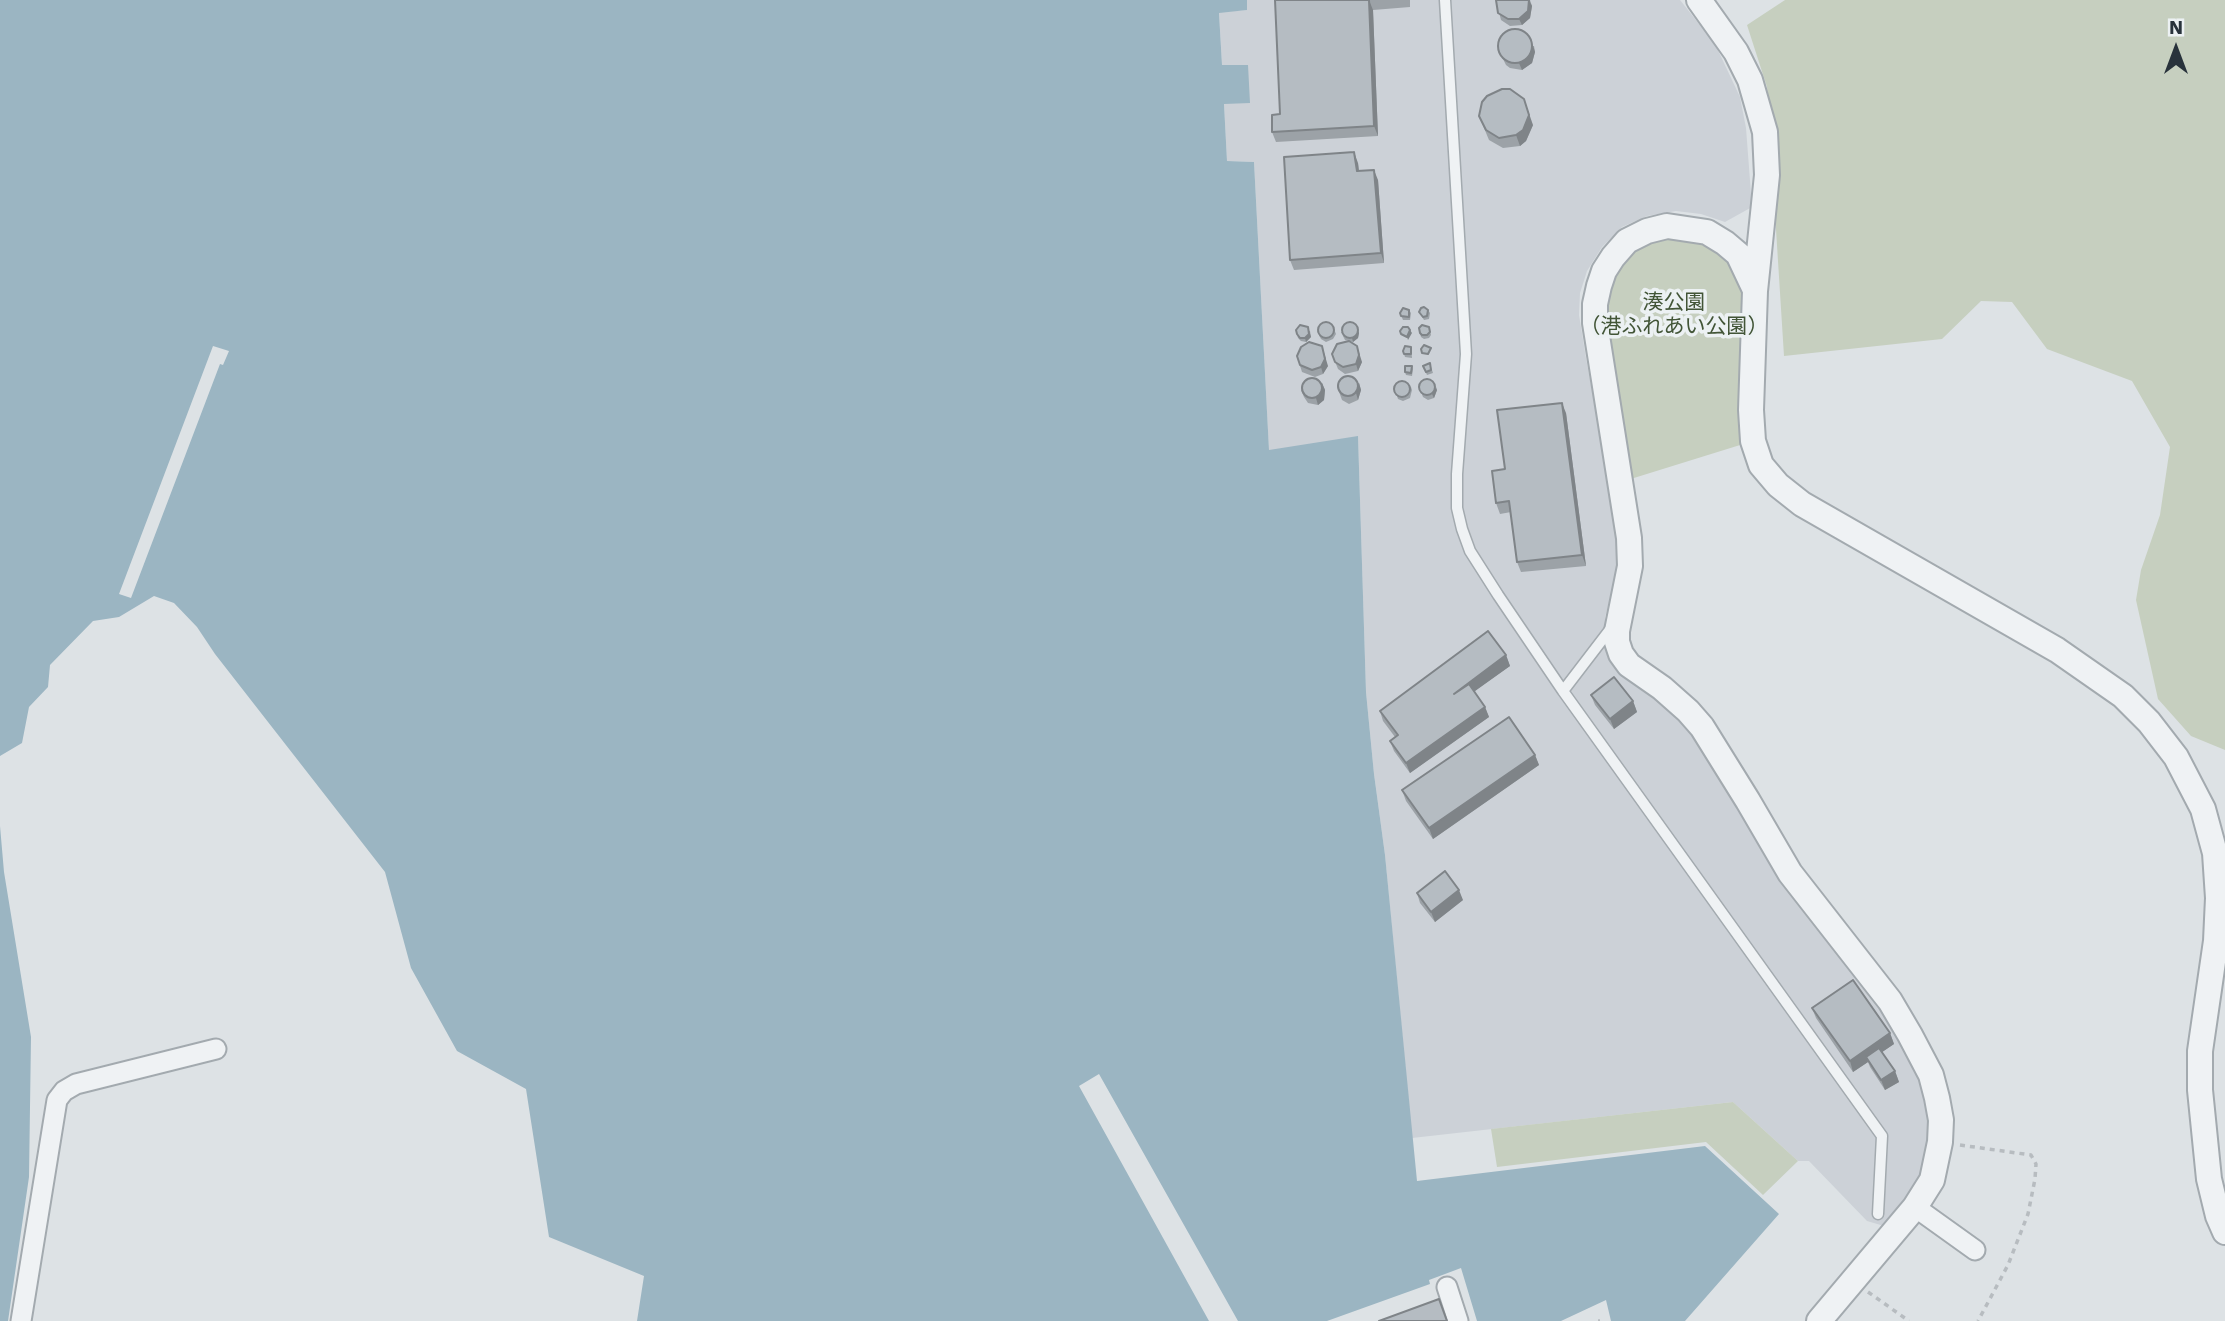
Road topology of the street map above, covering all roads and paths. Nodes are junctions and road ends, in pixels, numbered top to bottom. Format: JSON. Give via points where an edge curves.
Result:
{"nodes":[{"id":1,"x":1445,"y":0,"type":"edge"},
{"id":2,"x":1699,"y":0,"type":"edge"},
{"id":3,"x":1765,"y":201,"type":"junction"},
{"id":4,"x":1707,"y":232,"type":"junction"},
{"id":5,"x":1755,"y":290,"type":"junction"},
{"id":6,"x":1620,"y":616,"type":"junction"},
{"id":7,"x":1563,"y":691,"type":"junction"},
{"id":8,"x":216,"y":1049,"type":"dead end"},
{"id":9,"x":1940,"y":1142,"type":"junction"},
{"id":10,"x":1915,"y":1207,"type":"junction"},
{"id":11,"x":1878,"y":1214,"type":"dead end"},
{"id":12,"x":2225,"y":1232,"type":"edge"},
{"id":13,"x":1975,"y":1250,"type":"dead end"},
{"id":14,"x":1853,"y":1281,"type":"junction"},
{"id":15,"x":1447,"y":1287,"type":"dead end"},
{"id":16,"x":21,"y":1321,"type":"edge"},
{"id":17,"x":1458,"y":1321,"type":"edge"},
{"id":18,"x":1819,"y":1321,"type":"edge"},
{"id":19,"x":1909,"y":1321,"type":"edge"},
{"id":20,"x":1978,"y":1321,"type":"edge"}],
"edges":[{"from":1,"to":7,"type":"lane","via":[[1466,354],[1457,508],[1470,551]]},
{"from":2,"to":3,"type":"street","via":[[1736,52],[1756,98],[1765,132]]},
{"from":3,"to":4,"type":"street","via":[[1760,219],[1744,230],[1720,236]]},
{"from":3,"to":5,"type":"street"},
{"from":4,"to":5,"type":"street","via":[[1738,254]]},
{"from":4,"to":6,"type":"street","via":[[1667,226],[1627,241],[1604,271],[1599,286],[1595,323],[1629,538],[1630,566]]},
{"from":5,"to":12,"type":"street","via":[[1753,441],[1761,464],[1778,485],[1828,520],[2090,671],[2149,722],[2196,793],[2215,853],[2218,898],[2200,1051],[2200,1090],[2209,1180]]},
{"from":6,"to":7,"type":"lane"},
{"from":6,"to":9,"type":"street","via":[[1617,642],[1621,654],[1702,727],[1790,873],[1890,1001],[1931,1076],[1941,1120]]},
{"from":7,"to":11,"type":"lane","via":[[1882,1136]]},
{"from":8,"to":16,"type":"street","via":[[76,1084],[57,1100]]},
{"from":9,"to":10,"type":"street","via":[[1932,1180]]},
{"from":9,"to":20,"type":"path","via":[[2031,1154],[2036,1164],[2028,1214]]},
{"from":10,"to":13,"type":"street"},
{"from":10,"to":14,"type":"street"},
{"from":14,"to":18,"type":"street"},
{"from":14,"to":19,"type":"path"},
{"from":15,"to":17,"type":"street"}]}
